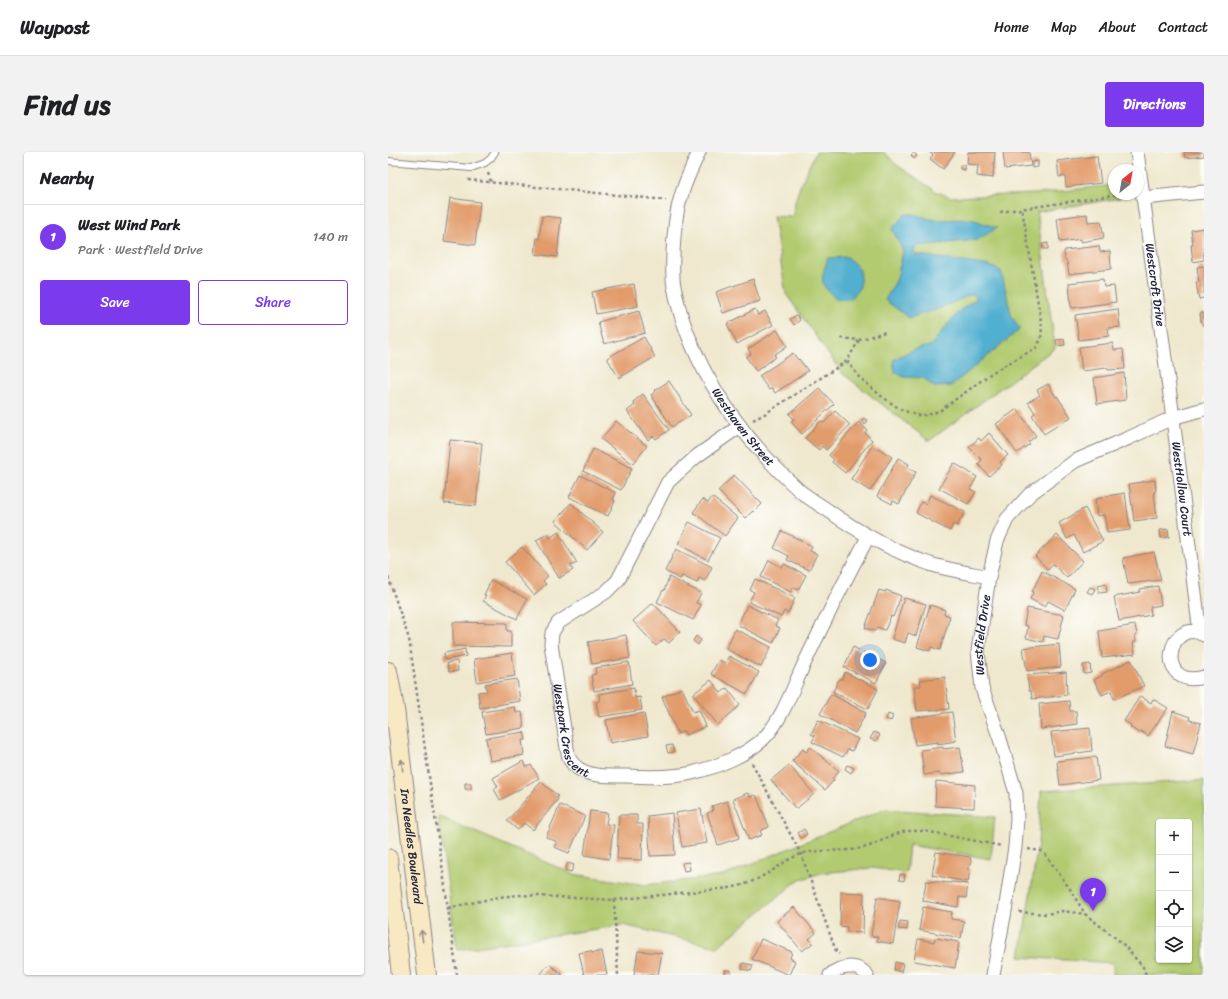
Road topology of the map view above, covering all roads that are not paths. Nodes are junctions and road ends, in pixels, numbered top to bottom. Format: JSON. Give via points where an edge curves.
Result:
{"nodes":[{"id":1,"x":495,"y":152,"type":"edge"},
{"id":2,"x":699,"y":152,"type":"edge"},
{"id":3,"x":1137,"y":152,"type":"edge"},
{"id":4,"x":388,"y":161,"type":"edge"},
{"id":5,"x":1139,"y":164,"type":"edge"},
{"id":6,"x":1204,"y":192,"type":"edge"},
{"id":7,"x":1144,"y":198,"type":"edge"},
{"id":8,"x":1143,"y":200,"type":"edge"},
{"id":9,"x":1204,"y":409,"type":"edge"},
{"id":10,"x":1172,"y":418,"type":"junction"},
{"id":11,"x":740,"y":426,"type":"junction"},
{"id":12,"x":868,"y":537,"type":"junction"},
{"id":13,"x":989,"y":577,"type":"junction"},
{"id":14,"x":1202,"y":634,"type":"edge"},
{"id":15,"x":388,"y":671,"type":"edge"},
{"id":16,"x":1204,"y":677,"type":"edge"},
{"id":17,"x":388,"y":858,"type":"edge"},
{"id":18,"x":401,"y":975,"type":"edge"},
{"id":19,"x":426,"y":975,"type":"edge"},
{"id":20,"x":830,"y":975,"type":"edge"},
{"id":21,"x":867,"y":975,"type":"edge"},
{"id":22,"x":993,"y":975,"type":"edge"}],
"edges":[{"from":1,"to":4,"type":"lane","via":[[485,163],[471,168]]},
{"from":2,"to":11,"type":"street","name":"Westhaven Street","via":[[679,201],[672,279],[681,316],[695,353]]},
{"from":3,"to":5,"type":"street","name":"Westcroft Drive"},
{"from":6,"to":7,"type":"street"},
{"from":8,"to":10,"type":"street","name":"Westcroft Drive"},
{"from":9,"to":10,"type":"street","name":"Westfield Drive"},
{"from":10,"to":13,"type":"street","name":"Westfield Drive","via":[[1075,462],[1030,494],[1007,519],[997,541]]},
{"from":10,"to":14,"type":"street","name":"WestHollow Court"},
{"from":11,"to":12,"type":"street","name":"Westhaven Street","via":[[770,461],[802,492]]},
{"from":11,"to":12,"type":"street","name":"Westpark Crescent","via":[[697,456],[668,482],[618,580],[606,592],[558,623],[552,633],[551,644],[567,748],[570,759],[576,766],[587,773],[651,778],[692,773],[746,752],[765,736],[779,716]]},
{"from":12,"to":13,"type":"street","name":"Westhaven Street","via":[[931,564]]},
{"from":13,"to":22,"type":"street","name":"Westfield Drive","via":[[978,651],[982,688],[1016,793],[1017,819],[1015,847]]},
{"from":14,"to":16,"type":"street","name":"WestHollow Court","via":[[1189,632],[1176,640],[1170,659],[1176,672],[1185,678],[1195,680]]},
{"from":19,"to":15,"type":"main road","name":"Ira Needles Boulevard","one_way":true,"via":[[395,709]]},
{"from":17,"to":18,"type":"main road","name":"Ira Needles Boulevard"},
{"from":20,"to":21,"type":"street","via":[[839,968],[850,966]]}]}
